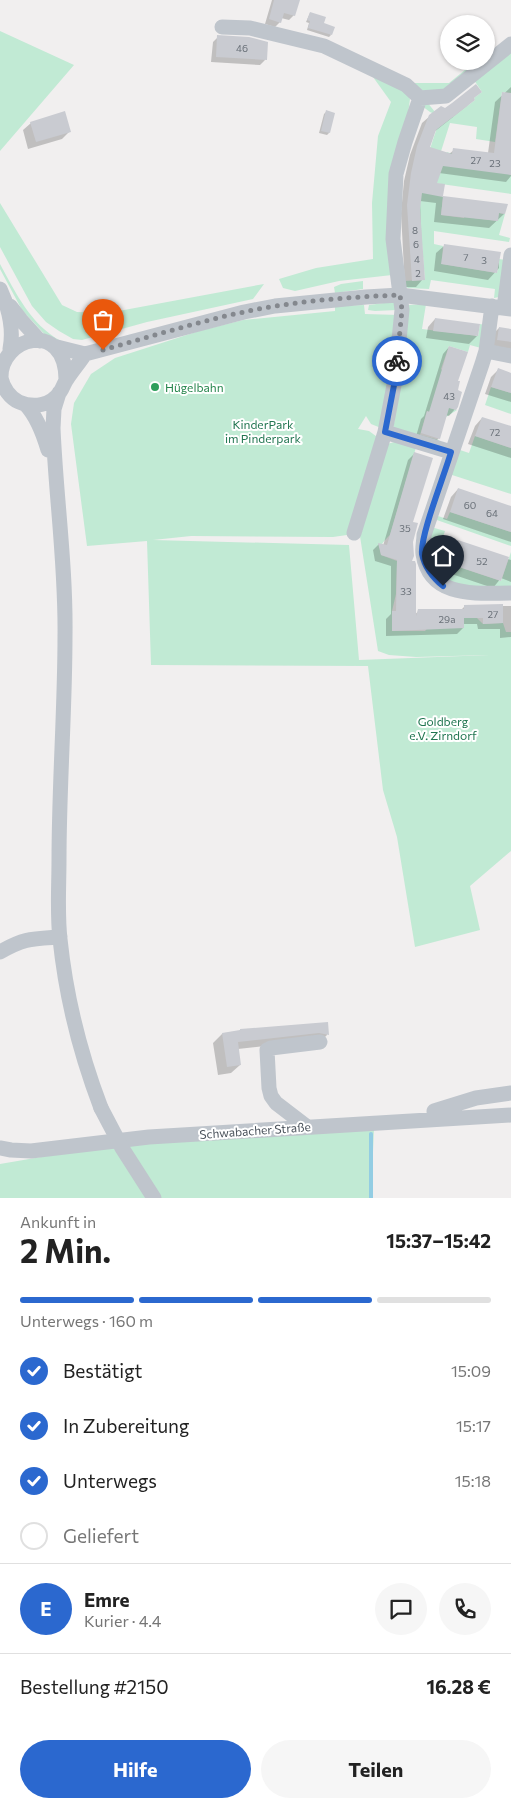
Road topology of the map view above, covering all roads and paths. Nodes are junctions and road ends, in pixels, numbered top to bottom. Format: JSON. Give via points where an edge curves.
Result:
{"nodes":[{"id":1,"x":222,"y":27,"type":"dead end"},
{"id":2,"x":511,"y":44,"type":"edge"},
{"id":3,"x":420,"y":98,"type":"junction"},
{"id":4,"x":511,"y":254,"type":"edge"},
{"id":5,"x":2,"y":293,"type":"edge"},
{"id":6,"x":400,"y":295,"type":"junction"},
{"id":7,"x":502,"y":308,"type":"edge"},
{"id":8,"x":47,"y":343,"type":"junction"},
{"id":9,"x":10,"y":349,"type":"junction"},
{"id":10,"x":486,"y":351,"type":"junction"},
{"id":11,"x":85,"y":354,"type":"junction"},
{"id":12,"x":511,"y":356,"type":"edge"},
{"id":13,"x":1,"y":364,"type":"edge"},
{"id":14,"x":66,"y":379,"type":"junction"},
{"id":15,"x":3,"y":391,"type":"edge"},
{"id":16,"x":59,"y":393,"type":"junction"},
{"id":17,"x":26,"y":405,"type":"junction"},
{"id":18,"x":385,"y":432,"type":"junction"},
{"id":19,"x":451,"y":452,"type":"junction"},
{"id":20,"x":56,"y":471,"type":"junction"},
{"id":21,"x":354,"y":533,"type":"dead end"},
{"id":22,"x":511,"y":593,"type":"edge"},
{"id":23,"x":60,"y":937,"type":"junction"},
{"id":24,"x":0,"y":952,"type":"edge"},
{"id":25,"x":320,"y":1042,"type":"dead end"},
{"id":26,"x":511,"y":1093,"type":"edge"},
{"id":27,"x":511,"y":1114,"type":"edge"},
{"id":28,"x":435,"y":1119,"type":"junction"},
{"id":29,"x":306,"y":1126,"type":"junction"},
{"id":30,"x":0,"y":1148,"type":"edge"},
{"id":31,"x":154,"y":1198,"type":"edge"}],
"edges":[{"from":1,"to":3,"type":"street","via":[[250,28],[324,46],[406,85]]},
{"from":2,"to":3,"type":"street","via":[[446,96]]},
{"from":3,"to":6,"type":"street","via":[[396,174],[393,239]]},
{"from":4,"to":7,"type":"street"},
{"from":5,"to":8,"type":"street","via":[[21,320]]},
{"from":5,"to":9,"type":"street","via":[[12,324]]},
{"from":6,"to":7,"type":"street"},
{"from":6,"to":11,"type":"street","via":[[275,306]]},
{"from":6,"to":18,"type":"street","via":[[402,310],[395,380]]},
{"from":7,"to":10,"type":"street"},
{"from":8,"to":9,"type":"street","via":[[30,340]]},
{"from":8,"to":11,"type":"street"},
{"from":8,"to":14,"type":"street","via":[[60,353],[66,366]]},
{"from":9,"to":13,"type":"street"},
{"from":10,"to":12,"type":"street"},
{"from":10,"to":19,"type":"street"},
{"from":11,"to":14,"type":"street"},
{"from":13,"to":15,"type":"street"},
{"from":14,"to":16,"type":"street"},
{"from":15,"to":17,"type":"street"},
{"from":16,"to":17,"type":"street","via":[[49,402]]},
{"from":16,"to":20,"type":"street","via":[[53,428]]},
{"from":17,"to":20,"type":"street","via":[[43,432]]},
{"from":18,"to":19,"type":"street"},
{"from":18,"to":21,"type":"street"},
{"from":19,"to":22,"type":"street","via":[[424,535],[422,553],[431,577],[443,586],[463,593]]},
{"from":20,"to":23,"type":"street","via":[[66,635],[59,807]]},
{"from":23,"to":24,"type":"street","via":[[18,942]]},
{"from":23,"to":31,"type":"street","bridge":true,"via":[[75,1031],[90,1078],[122,1148]]},
{"from":25,"to":29,"type":"street","via":[[267,1050],[271,1096]]},
{"from":26,"to":28,"type":"street","via":[[476,1098],[434,1111]]},
{"from":27,"to":28,"type":"street","name":"Schwabacher Straße"},
{"from":28,"to":29,"type":"street","name":"Schwabacher Straße"},
{"from":29,"to":30,"type":"street","name":"Schwabacher Straße","via":[[150,1137],[31,1151]]}]}
